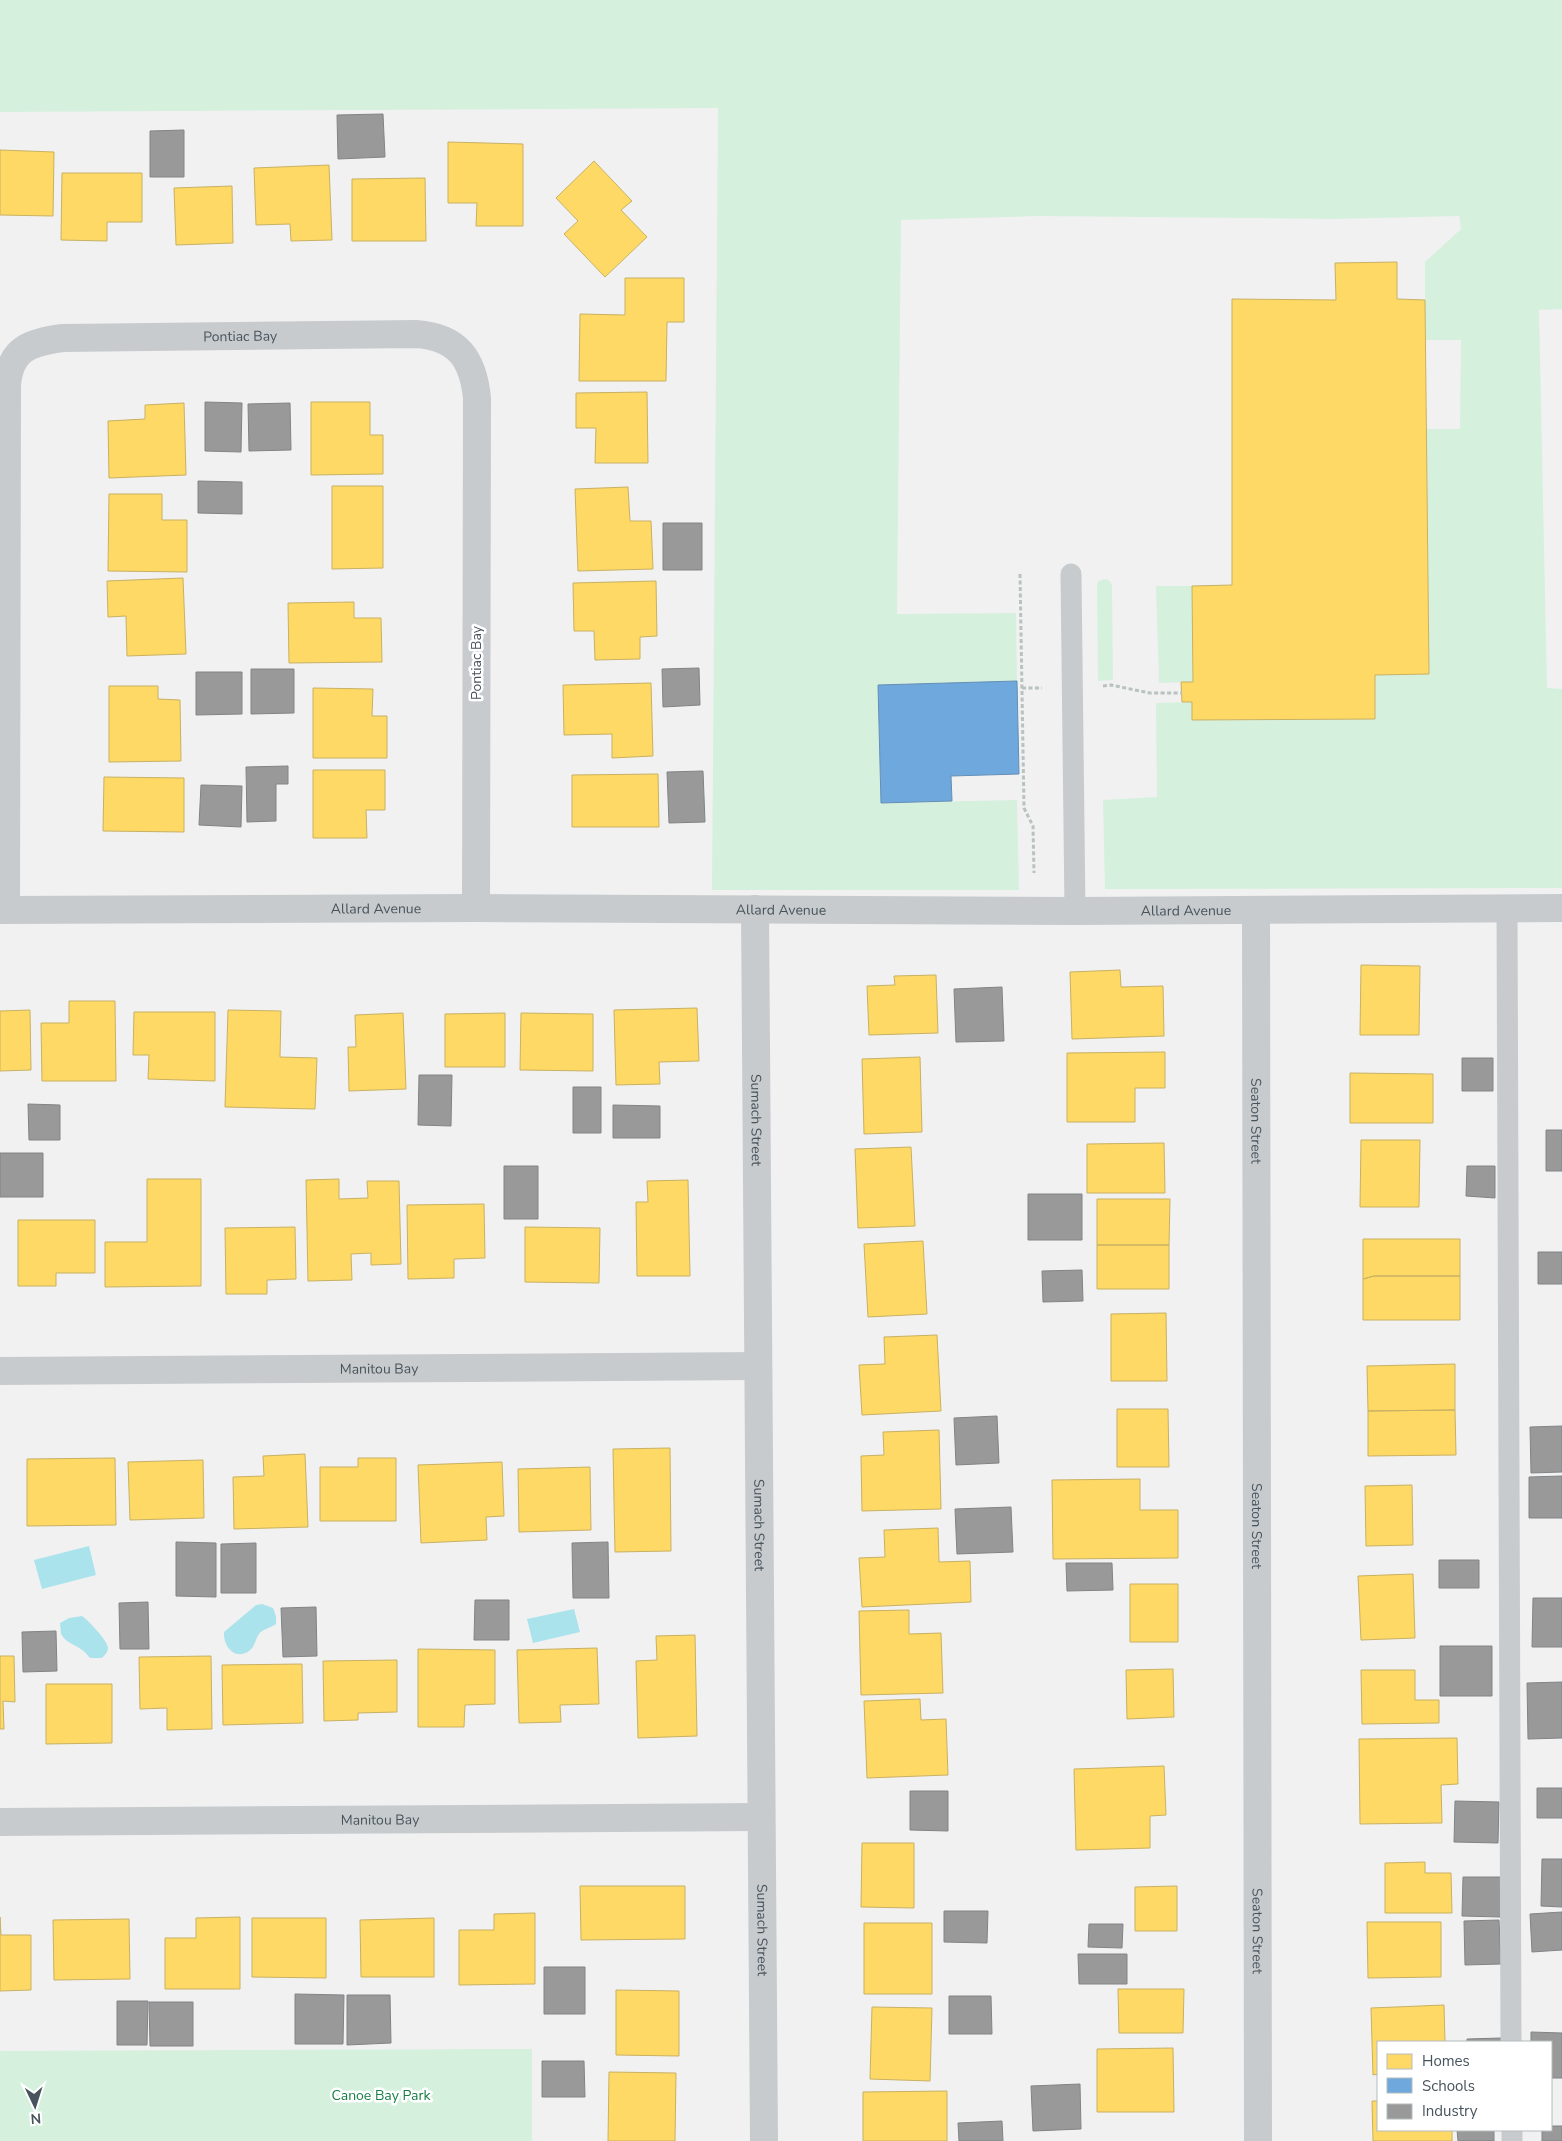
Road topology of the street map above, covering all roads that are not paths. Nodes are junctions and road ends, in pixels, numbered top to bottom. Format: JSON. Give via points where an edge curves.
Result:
{"nodes":[{"id":1,"x":1071,"y":574,"type":"dead end"},
{"id":2,"x":476,"y":908,"type":"junction"},
{"id":3,"x":1507,"y":908,"type":"junction"},
{"id":4,"x":1562,"y":908,"type":"edge"},
{"id":5,"x":755,"y":909,"type":"junction"},
{"id":6,"x":3,"y":910,"type":"edge"},
{"id":7,"x":1256,"y":910,"type":"junction"},
{"id":8,"x":1075,"y":911,"type":"junction"},
{"id":9,"x":758,"y":1366,"type":"junction"},
{"id":10,"x":0,"y":1371,"type":"edge"},
{"id":11,"x":760,"y":1817,"type":"junction"},
{"id":12,"x":0,"y":1822,"type":"edge"},
{"id":13,"x":1511,"y":2041,"type":"edge"},
{"id":14,"x":764,"y":2141,"type":"edge"},
{"id":15,"x":1258,"y":2141,"type":"edge"}],
"edges":[{"from":1,"to":8,"type":"lane"},
{"from":2,"to":5,"type":"street","name":"Allard Avenue"},
{"from":2,"to":6,"type":"street","name":"Allard Avenue"},
{"from":2,"to":6,"type":"street","name":"Pontiac Bay","via":[[477,398],[472,369],[462,353],[435,337],[416,334],[62,338],[38,342],[14,358],[7,385]]},
{"from":3,"to":4,"type":"street","name":"Allard Avenue"},
{"from":3,"to":7,"type":"street","name":"Allard Avenue"},
{"from":3,"to":13,"type":"lane"},
{"from":5,"to":8,"type":"street","name":"Allard Avenue"},
{"from":5,"to":9,"type":"street","name":"Sumach Street"},
{"from":7,"to":8,"type":"street","name":"Allard Avenue"},
{"from":7,"to":15,"type":"street","name":"Seaton Street"},
{"from":9,"to":10,"type":"street","name":"Manitou Bay"},
{"from":9,"to":11,"type":"street","name":"Sumach Street"},
{"from":11,"to":12,"type":"street","name":"Manitou Bay"},
{"from":11,"to":14,"type":"street","name":"Sumach Street"}]}
